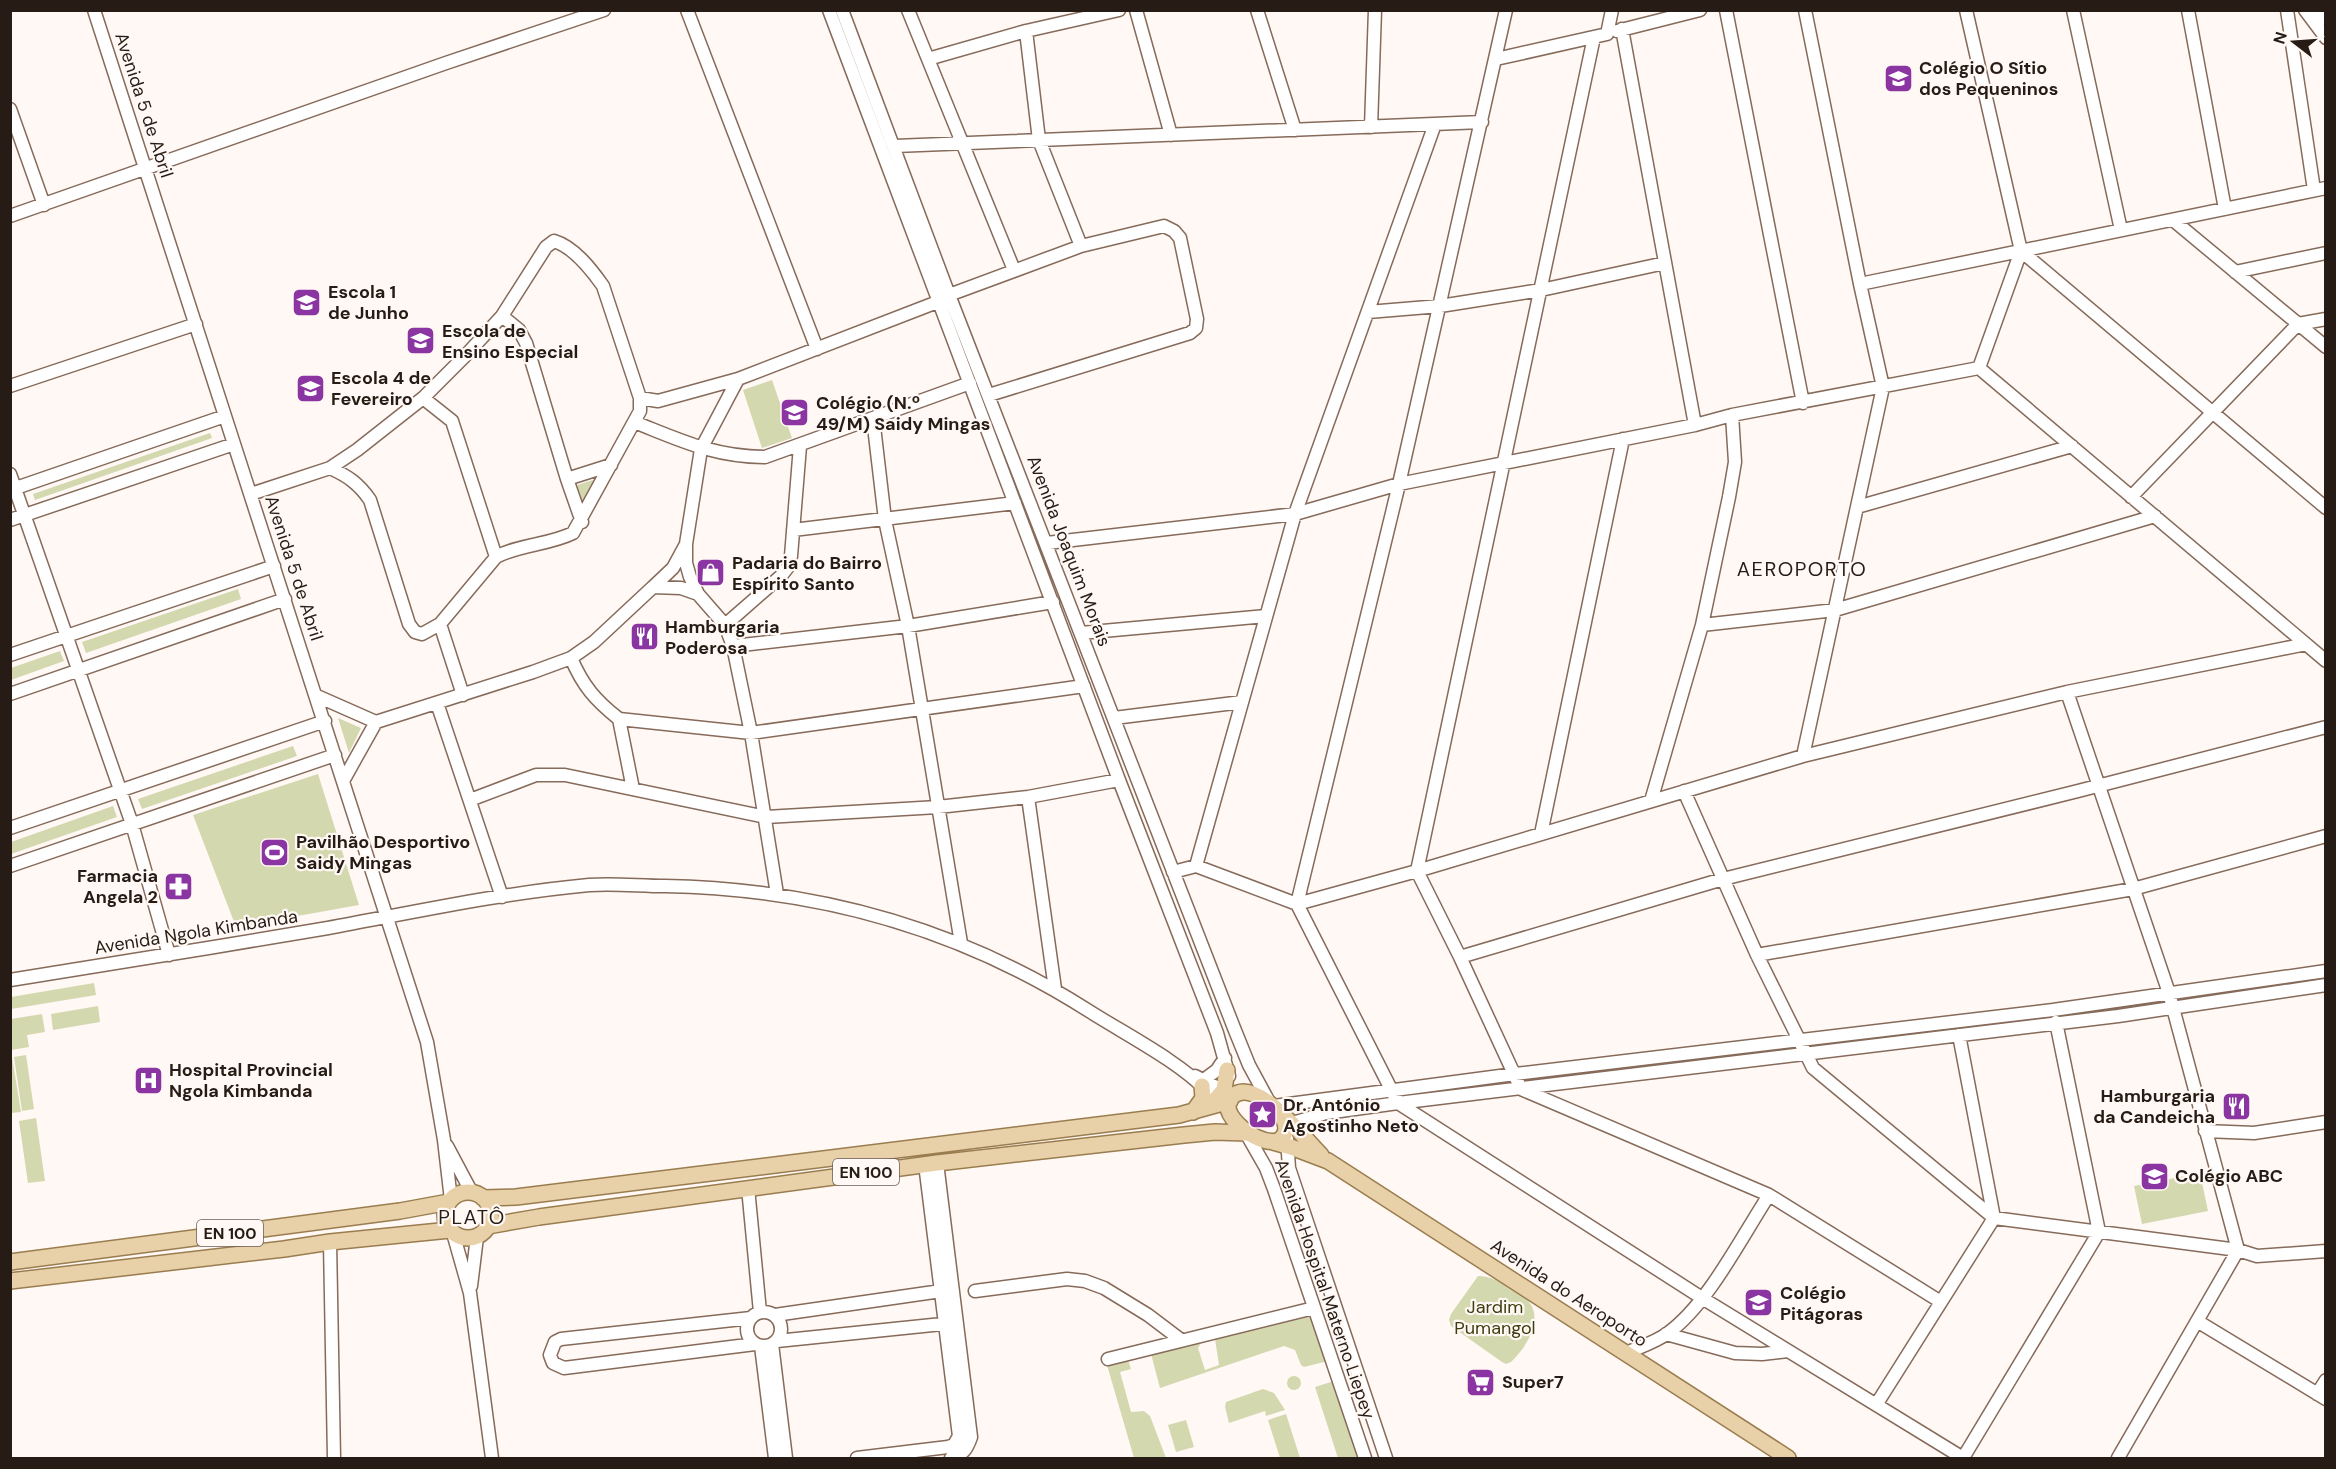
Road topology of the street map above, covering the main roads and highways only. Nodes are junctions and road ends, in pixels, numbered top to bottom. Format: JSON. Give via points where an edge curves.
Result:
{"nodes":[{"id":1,"x":1226,"y":1064,"type":"road end"},
{"id":2,"x":1203,"y":1082,"type":"road end"},
{"id":3,"x":1217,"y":1102,"type":"junction"},
{"id":4,"x":1281,"y":1117,"type":"junction"},
{"id":5,"x":1246,"y":1133,"type":"junction"},
{"id":6,"x":1280,"y":1144,"type":"junction"},
{"id":7,"x":1328,"y":1161,"type":"junction"},
{"id":8,"x":477,"y":1195,"type":"junction"},
{"id":9,"x":450,"y":1201,"type":"junction"},
{"id":10,"x":488,"y":1226,"type":"junction"},
{"id":11,"x":280,"y":1227,"type":"junction"},
{"id":12,"x":452,"y":1231,"type":"junction"},
{"id":13,"x":284,"y":1249,"type":"junction"},
{"id":14,"x":10,"y":1262,"type":"edge"},
{"id":15,"x":10,"y":1281,"type":"edge"},
{"id":16,"x":1788,"y":1458,"type":"edge"}],
"edges":[{"from":1,"to":3,"type":"main road"},
{"from":2,"to":3,"type":"main road","via":[[1203,1098]]},
{"from":3,"to":4,"type":"main road","number":"EN 100","via":[[1248,1092]]},
{"from":3,"to":5,"type":"main road","via":[[1228,1108]]},
{"from":3,"to":8,"type":"main road","number":"EN 100","via":[[528,1196]]},
{"from":4,"to":6,"type":"main road"},
{"from":4,"to":7,"type":"main road","number":"EN 100"},
{"from":5,"to":6,"type":"main road","number":"EN 100"},
{"from":5,"to":10,"type":"main road","number":"EN 100","via":[[1184,1135],[931,1164]]},
{"from":6,"to":7,"type":"main road","number":"EN 100"},
{"from":7,"to":16,"type":"main road","name":"Avenida do Aeroporto","number":"EN 100"},
{"from":8,"to":9,"type":"main road","number":"EN 100","via":[[457,1195]]},
{"from":8,"to":10,"type":"main road","via":[[490,1208]]},
{"from":9,"to":11,"type":"main road","number":"EN 100"},
{"from":9,"to":12,"type":"main road","via":[[445,1219]]},
{"from":10,"to":12,"type":"main road","number":"EN 100","via":[[477,1237],[460,1237]]},
{"from":11,"to":13,"type":"main road"},
{"from":11,"to":14,"type":"main road","number":"EN 100"},
{"from":12,"to":13,"type":"main road","number":"EN 100"},
{"from":13,"to":15,"type":"main road","number":"EN 100"}]}
